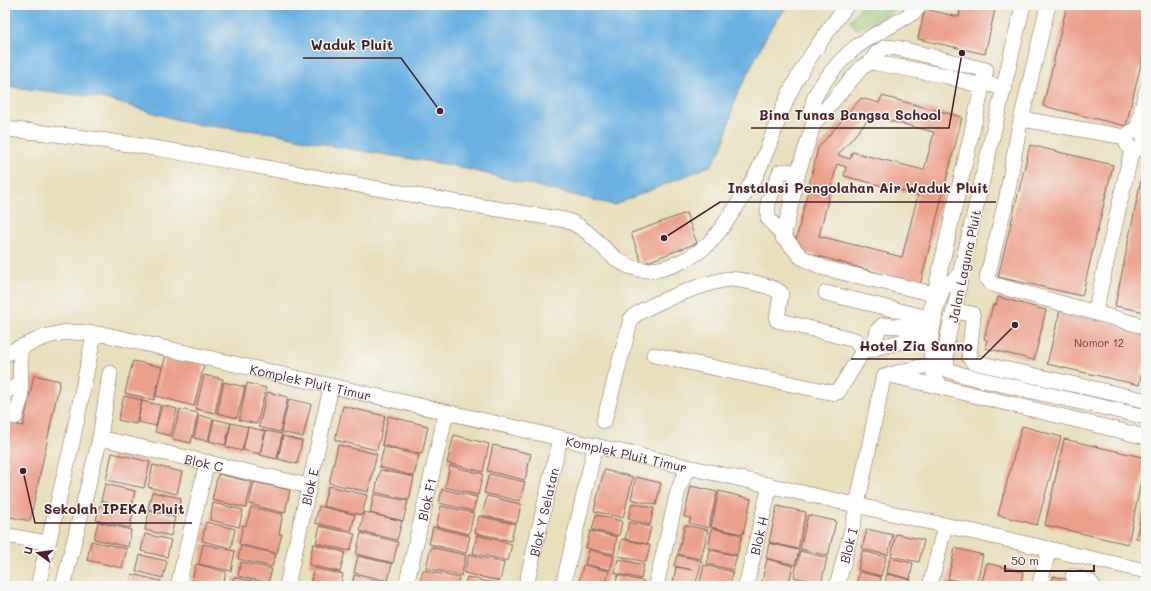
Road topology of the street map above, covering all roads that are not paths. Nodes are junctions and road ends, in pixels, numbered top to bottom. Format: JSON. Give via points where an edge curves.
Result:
{"nodes":[{"id":1,"x":847,"y":5,"type":"edge"},
{"id":2,"x":920,"y":5,"type":"edge"},
{"id":3,"x":1023,"y":5,"type":"edge"},
{"id":4,"x":1048,"y":5,"type":"edge"},
{"id":5,"x":883,"y":31,"type":"junction"},
{"id":6,"x":865,"y":42,"type":"junction"},
{"id":7,"x":878,"y":54,"type":"junction"},
{"id":8,"x":980,"y":86,"type":"junction"},
{"id":9,"x":1146,"y":92,"type":"edge"},
{"id":10,"x":1003,"y":93,"type":"junction"},
{"id":11,"x":1022,"y":119,"type":"junction"},
{"id":12,"x":814,"y":123,"type":"junction"},
{"id":13,"x":5,"y":129,"type":"edge"},
{"id":14,"x":1138,"y":140,"type":"edge"},
{"id":15,"x":798,"y":173,"type":"junction"},
{"id":16,"x":784,"y":238,"type":"junction"},
{"id":17,"x":960,"y":275,"type":"junction"},
{"id":18,"x":826,"y":293,"type":"dead end"},
{"id":19,"x":934,"y":294,"type":"junction"},
{"id":20,"x":955,"y":311,"type":"junction"},
{"id":21,"x":1095,"y":312,"type":"junction"},
{"id":22,"x":1146,"y":327,"type":"edge"},
{"id":23,"x":100,"y":335,"type":"junction"},
{"id":24,"x":926,"y":340,"type":"junction"},
{"id":25,"x":20,"y":348,"type":"junction"},
{"id":26,"x":868,"y":350,"type":"junction"},
{"id":27,"x":5,"y":354,"type":"edge"},
{"id":28,"x":654,"y":355,"type":"dead end"},
{"id":29,"x":110,"y":373,"type":"dead end"},
{"id":30,"x":891,"y":375,"type":"junction"},
{"id":31,"x":20,"y":384,"type":"junction"},
{"id":32,"x":330,"y":387,"type":"junction"},
{"id":33,"x":941,"y":387,"type":"junction"},
{"id":34,"x":5,"y":392,"type":"edge"},
{"id":35,"x":1144,"y":400,"type":"dead end"},
{"id":36,"x":1122,"y":411,"type":"junction"},
{"id":37,"x":446,"y":413,"type":"junction"},
{"id":38,"x":15,"y":417,"type":"dead end"},
{"id":39,"x":1146,"y":417,"type":"edge"},
{"id":40,"x":604,"y":421,"type":"dead end"},
{"id":41,"x":1118,"y":430,"type":"junction"},
{"id":42,"x":1146,"y":437,"type":"edge"},
{"id":43,"x":100,"y":438,"type":"junction"},
{"id":44,"x":560,"y":438,"type":"junction"},
{"id":45,"x":595,"y":447,"type":"junction"},
{"id":46,"x":207,"y":462,"type":"junction"},
{"id":47,"x":687,"y":468,"type":"junction"},
{"id":48,"x":770,"y":485,"type":"junction"},
{"id":49,"x":310,"y":486,"type":"junction"},
{"id":50,"x":857,"y":504,"type":"junction"},
{"id":51,"x":945,"y":525,"type":"junction"},
{"id":52,"x":5,"y":535,"type":"edge"},
{"id":53,"x":48,"y":543,"type":"junction"},
{"id":54,"x":1049,"y":548,"type":"junction"},
{"id":55,"x":1146,"y":571,"type":"edge"},
{"id":56,"x":1073,"y":576,"type":"dead end"},
{"id":57,"x":38,"y":586,"type":"edge"},
{"id":58,"x":63,"y":586,"type":"edge"},
{"id":59,"x":178,"y":586,"type":"edge"},
{"id":60,"x":287,"y":586,"type":"edge"},
{"id":61,"x":406,"y":586,"type":"edge"},
{"id":62,"x":526,"y":586,"type":"edge"},
{"id":63,"x":563,"y":586,"type":"edge"},
{"id":64,"x":656,"y":586,"type":"edge"},
{"id":65,"x":746,"y":586,"type":"edge"},
{"id":66,"x":837,"y":586,"type":"edge"},
{"id":67,"x":930,"y":586,"type":"edge"},
{"id":68,"x":1039,"y":586,"type":"edge"},
{"id":69,"x":1093,"y":586,"type":"edge"}],
"edges":[{"from":1,"to":13,"type":"street","via":[[798,78],[756,175],[723,225],[706,246],[695,254],[679,263],[646,270],[631,268],[617,261],[580,226],[565,220],[75,135]]},
{"from":2,"to":5,"type":"street","via":[[914,12]]},
{"from":3,"to":10,"type":"street","name":"Jalan Laguna Pluit"},
{"from":4,"to":11,"type":"street"},
{"from":5,"to":6,"type":"street"},
{"from":5,"to":7,"type":"street"},
{"from":6,"to":7,"type":"street","via":[[871,43]]},
{"from":6,"to":12,"type":"street","via":[[842,60],[817,93],[813,102]]},
{"from":7,"to":8,"type":"street"},
{"from":7,"to":8,"type":"street","via":[[986,70]]},
{"from":7,"to":12,"type":"street","via":[[855,74]]},
{"from":8,"to":10,"type":"street"},
{"from":8,"to":19,"type":"street"},
{"from":9,"to":14,"type":"street"},
{"from":10,"to":17,"type":"street","name":"Jalan Laguna Pluit"},
{"from":11,"to":14,"type":"street"},
{"from":11,"to":21,"type":"street","via":[[988,278],[992,284]]},
{"from":12,"to":15,"type":"street"},
{"from":14,"to":21,"type":"street"},
{"from":15,"to":16,"type":"street"},
{"from":15,"to":16,"type":"street","via":[[786,170],[780,172],[768,203],[768,218]]},
{"from":16,"to":19,"type":"street","via":[[801,257],[818,266]]},
{"from":17,"to":20,"type":"street","name":"Jalan Laguna Pluit"},
{"from":17,"to":24,"type":"street","via":[[943,288]]},
{"from":18,"to":24,"type":"street"},
{"from":19,"to":24,"type":"street"},
{"from":20,"to":35,"type":"street","via":[[972,314],[969,357],[972,362]]},
{"from":20,"to":36,"type":"street","name":"Jalan Laguna Pluit","via":[[946,360],[948,370]]},
{"from":21,"to":22,"type":"street"},
{"from":23,"to":25,"type":"street","name":"Komplek Pluit Timur","via":[[62,333],[43,337]]},
{"from":23,"to":32,"type":"street","name":"Komplek Pluit Timur"},
{"from":23,"to":53,"type":"street"},
{"from":24,"to":26,"type":"street"},
{"from":24,"to":26,"type":"street","via":[[883,325]]},
{"from":24,"to":30,"type":"street"},
{"from":24,"to":33,"type":"street","via":[[934,374]]},
{"from":25,"to":27,"type":"street","name":"Komplek Pluit Timur"},
{"from":25,"to":31,"type":"street"},
{"from":26,"to":28,"type":"street","via":[[838,392],[834,393]]},
{"from":26,"to":40,"type":"street","via":[[855,340],[777,320],[781,293],[775,288],[730,279],[700,287],[667,299],[631,319]]},
{"from":29,"to":43,"type":"street"},
{"from":30,"to":33,"type":"street"},
{"from":30,"to":50,"type":"street","name":"Blok I","via":[[883,379]]},
{"from":31,"to":34,"type":"street"},
{"from":31,"to":38,"type":"street","via":[[21,399]]},
{"from":32,"to":37,"type":"street","name":"Komplek Pluit Timur"},
{"from":32,"to":49,"type":"street","name":"Blok E"},
{"from":33,"to":41,"type":"street"},
{"from":36,"to":39,"type":"street"},
{"from":36,"to":41,"type":"street"},
{"from":37,"to":44,"type":"street","name":"Komplek Pluit Timur"},
{"from":37,"to":61,"type":"street","name":"Blok F1"},
{"from":41,"to":42,"type":"street"},
{"from":43,"to":46,"type":"street","name":"Blok C"},
{"from":43,"to":58,"type":"street"},
{"from":44,"to":45,"type":"street","name":"Komplek Pluit Timur"},
{"from":44,"to":62,"type":"street","name":"Blok Y Selatan"},
{"from":45,"to":47,"type":"street","name":"Komplek Pluit Timur"},
{"from":45,"to":63,"type":"street"},
{"from":46,"to":49,"type":"street","name":"Blok C"},
{"from":46,"to":59,"type":"street"},
{"from":47,"to":48,"type":"street","name":"Komplek Pluit Timur"},
{"from":47,"to":64,"type":"street","via":[[678,491]]},
{"from":48,"to":50,"type":"street","name":"Komplek Pluit Timur"},
{"from":48,"to":65,"type":"street","name":"Blok H"},
{"from":49,"to":60,"type":"street","name":"Blok E"},
{"from":50,"to":51,"type":"street","name":"Komplek Pluit Timur"},
{"from":50,"to":66,"type":"street","name":"Blok I"},
{"from":51,"to":54,"type":"street","name":"Komplek Pluit Timur"},
{"from":51,"to":67,"type":"street"},
{"from":52,"to":53,"type":"street"},
{"from":53,"to":57,"type":"street"},
{"from":54,"to":55,"type":"street","name":"Komplek Pluit Timur"},
{"from":54,"to":68,"type":"street"},
{"from":56,"to":69,"type":"street","via":[[1090,582]]}]}
